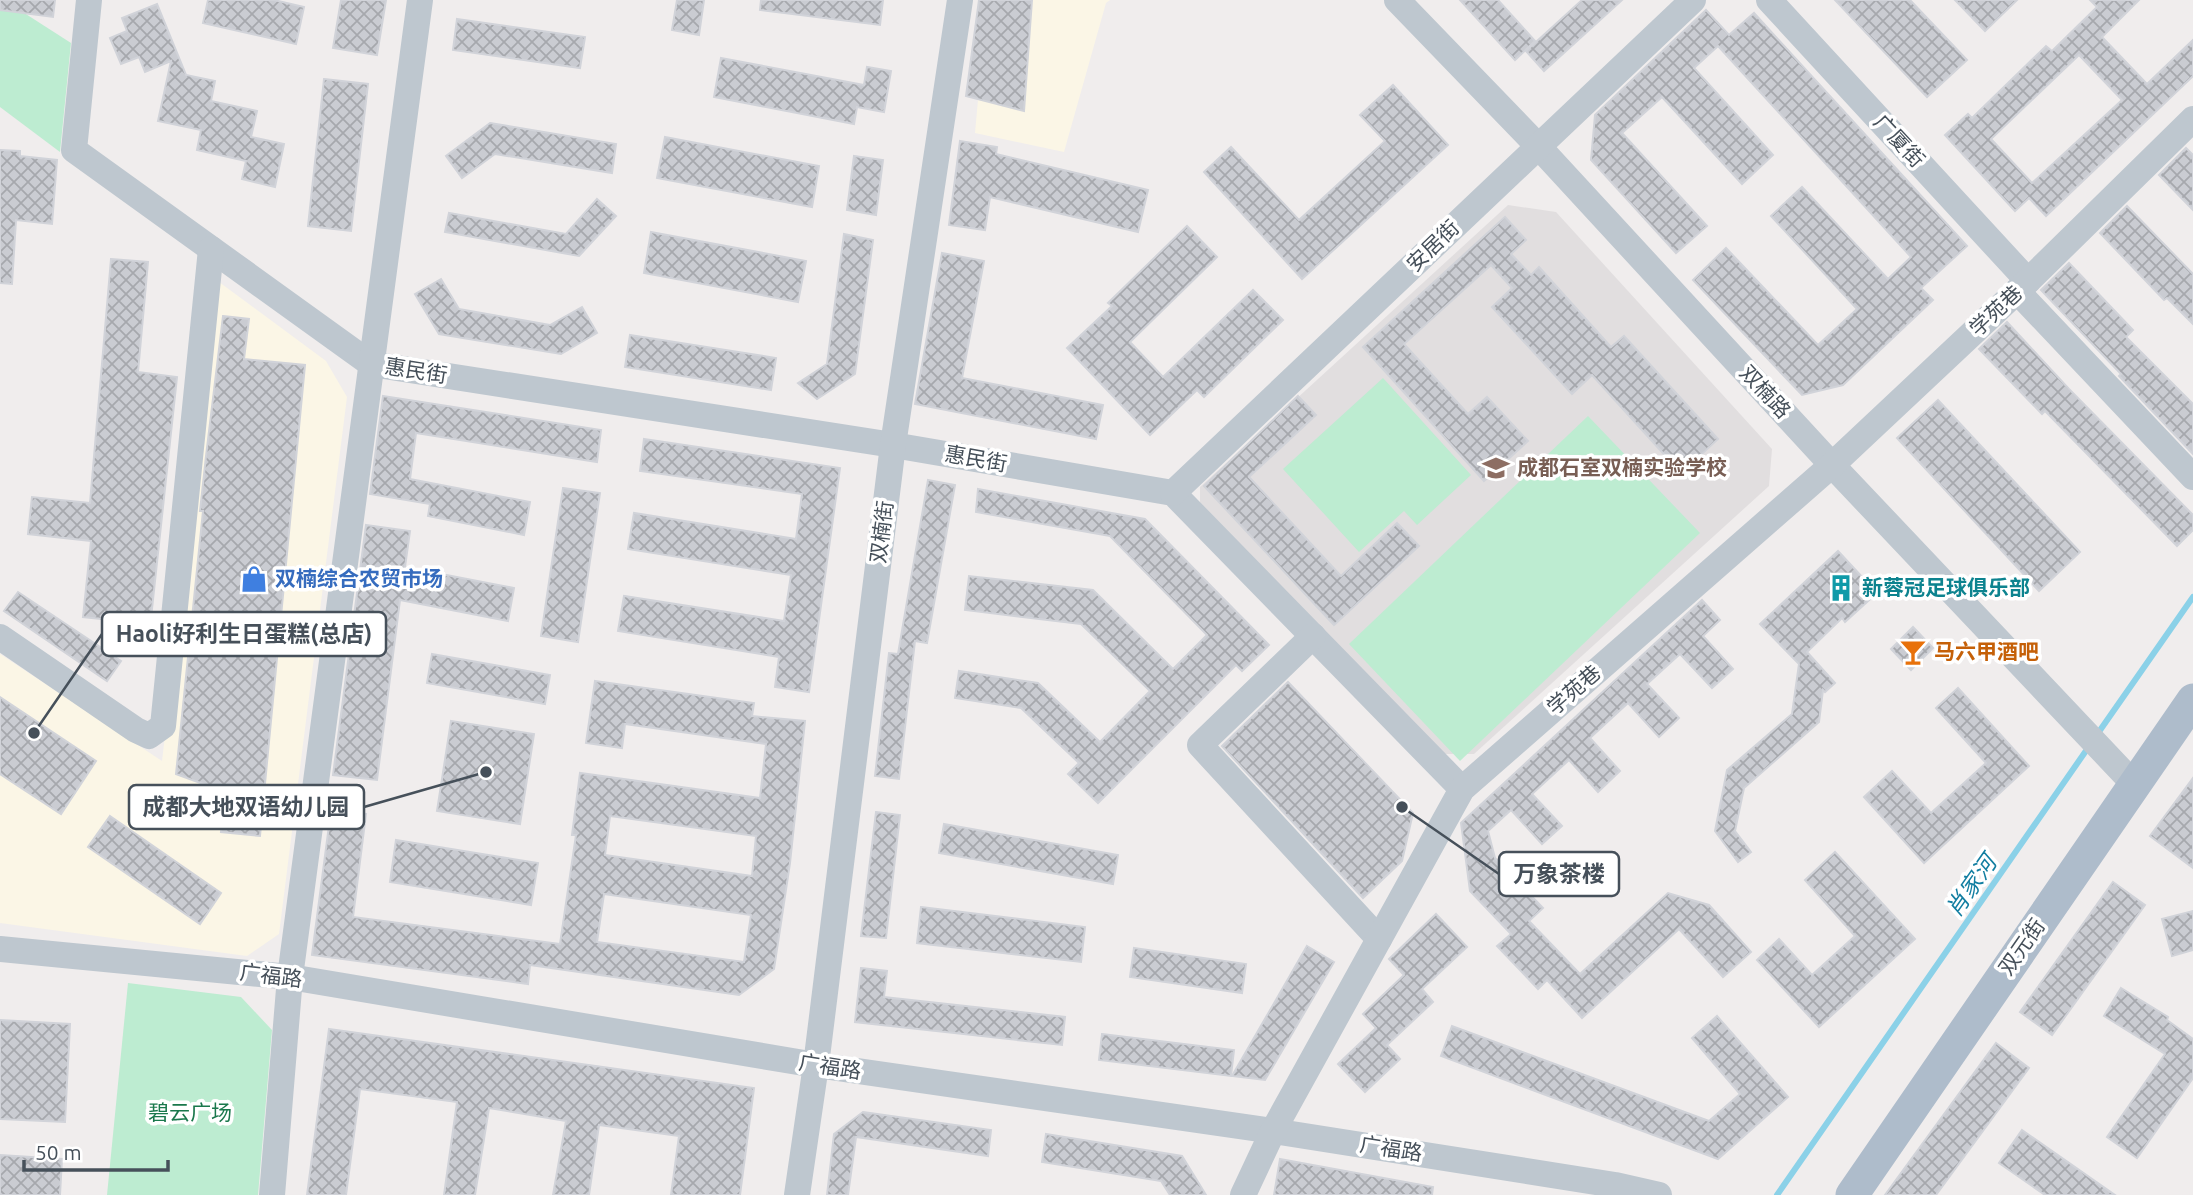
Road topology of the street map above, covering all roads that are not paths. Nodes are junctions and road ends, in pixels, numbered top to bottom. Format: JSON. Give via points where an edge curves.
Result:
{"nodes":[{"id":1,"x":89,"y":0,"type":"edge"},
{"id":2,"x":420,"y":0,"type":"edge"},
{"id":3,"x":960,"y":0,"type":"edge"},
{"id":4,"x":1397,"y":0,"type":"edge"},
{"id":5,"x":1693,"y":0,"type":"edge"},
{"id":6,"x":1769,"y":0,"type":"edge"},
{"id":7,"x":2193,"y":119,"type":"edge"},
{"id":8,"x":1538,"y":146,"type":"junction"},
{"id":9,"x":211,"y":249,"type":"junction"},
{"id":10,"x":2023,"y":286,"type":"junction"},
{"id":11,"x":371,"y":365,"type":"junction"},
{"id":12,"x":893,"y":445,"type":"junction"},
{"id":13,"x":1832,"y":465,"type":"junction"},
{"id":14,"x":2193,"y":477,"type":"edge"},
{"id":15,"x":1173,"y":493,"type":"junction"},
{"id":16,"x":1313,"y":636,"type":"junction"},
{"id":17,"x":0,"y":637,"type":"edge"},
{"id":18,"x":2193,"y":700,"type":"edge"},
{"id":19,"x":2134,"y":784,"type":"junction"},
{"id":20,"x":1462,"y":789,"type":"junction"},
{"id":21,"x":1378,"y":939,"type":"junction"},
{"id":22,"x":0,"y":949,"type":"edge"},
{"id":23,"x":290,"y":977,"type":"junction"},
{"id":24,"x":816,"y":1065,"type":"junction"},
{"id":25,"x":1273,"y":1131,"type":"junction"},
{"id":26,"x":272,"y":1195,"type":"edge"},
{"id":27,"x":797,"y":1195,"type":"edge"},
{"id":28,"x":1242,"y":1195,"type":"edge"},
{"id":29,"x":1659,"y":1195,"type":"edge"},
{"id":30,"x":1852,"y":1195,"type":"edge"}],
"edges":[{"from":1,"to":9,"type":"street","via":[[74,150]]},
{"from":2,"to":11,"type":"street"},
{"from":3,"to":12,"type":"street","name":"双楠街"},
{"from":4,"to":8,"type":"street","name":"双楠路"},
{"from":5,"to":8,"type":"street","name":"安居街"},
{"from":6,"to":10,"type":"street","name":"广厦街"},
{"from":7,"to":10,"type":"street","name":"学苑巷"},
{"from":8,"to":13,"type":"street","name":"双楠路"},
{"from":8,"to":15,"type":"street","name":"安居街"},
{"from":9,"to":11,"type":"street"},
{"from":9,"to":17,"type":"street","via":[[163,726],[149,736],[135,730]]},
{"from":10,"to":13,"type":"street","name":"学苑巷"},
{"from":10,"to":14,"type":"street","name":"广厦街"},
{"from":11,"to":12,"type":"street","name":"惠民街"},
{"from":11,"to":23,"type":"street"},
{"from":12,"to":15,"type":"street","name":"惠民街"},
{"from":12,"to":24,"type":"street","name":"双楠街"},
{"from":13,"to":19,"type":"street","name":"双楠路"},
{"from":13,"to":20,"type":"street","name":"学苑巷"},
{"from":15,"to":16,"type":"street"},
{"from":16,"to":20,"type":"street"},
{"from":16,"to":21,"type":"street","via":[[1200,745]]},
{"from":18,"to":19,"type":"main road","name":"双元街"},
{"from":19,"to":30,"type":"main road","name":"双元街"},
{"from":20,"to":21,"type":"street","name":"学苑巷"},
{"from":21,"to":25,"type":"street","name":"学苑巷"},
{"from":22,"to":23,"type":"street","name":"广福路"},
{"from":23,"to":24,"type":"street","name":"广福路"},
{"from":23,"to":26,"type":"street"},
{"from":24,"to":25,"type":"street","name":"广福路"},
{"from":24,"to":27,"type":"street","name":"双楠街"},
{"from":25,"to":28,"type":"street","name":"学苑巷"},
{"from":25,"to":29,"type":"street","name":"广福路"}]}
